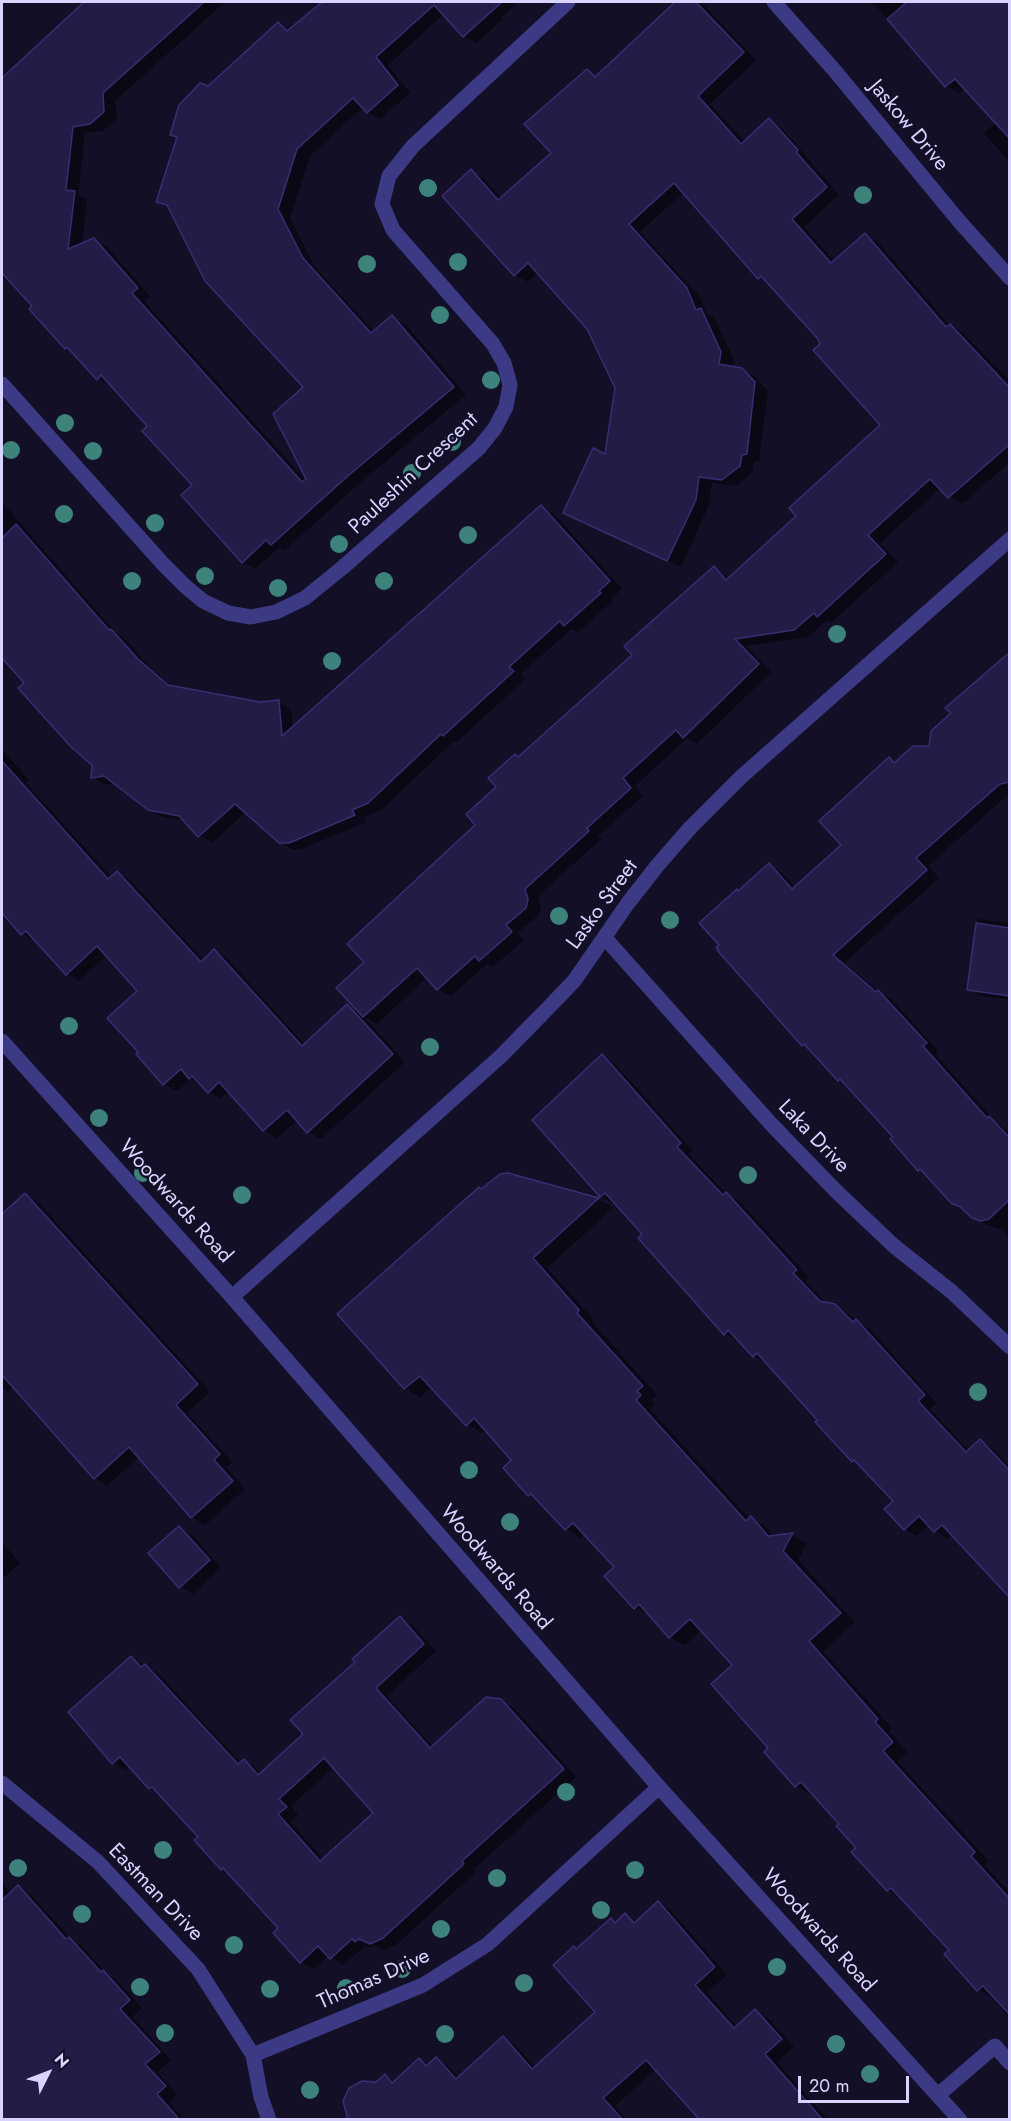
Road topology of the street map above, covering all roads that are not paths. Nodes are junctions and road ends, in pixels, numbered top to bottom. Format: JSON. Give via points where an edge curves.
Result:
{"nodes":[{"id":1,"x":568,"y":2,"type":"edge"},
{"id":2,"x":774,"y":2,"type":"edge"},
{"id":3,"x":1010,"y":278,"type":"edge"},
{"id":4,"x":2,"y":384,"type":"edge"},
{"id":5,"x":1010,"y":539,"type":"edge"},
{"id":6,"x":605,"y":938,"type":"junction"},
{"id":7,"x":2,"y":1041,"type":"edge"},
{"id":8,"x":232,"y":1297,"type":"junction"},
{"id":9,"x":1010,"y":1347,"type":"edge"},
{"id":10,"x":2,"y":1783,"type":"edge"},
{"id":11,"x":659,"y":1787,"type":"junction"},
{"id":12,"x":253,"y":2055,"type":"junction"},
{"id":13,"x":1010,"y":2063,"type":"edge"},
{"id":14,"x":938,"y":2095,"type":"junction"},
{"id":15,"x":268,"y":2120,"type":"edge"},
{"id":16,"x":960,"y":2120,"type":"edge"}],
"edges":[{"from":1,"to":4,"type":"street","name":"Pauleshin Crescent","via":[[413,146],[389,176],[382,204],[393,230],[493,344],[510,385],[506,407],[479,448],[304,597],[276,612],[251,617],[228,614],[203,601],[163,564]]},
{"from":2,"to":3,"type":"street","name":"Jaskow Drive"},
{"from":5,"to":6,"type":"street","name":"Lasko Street","via":[[712,806],[657,866]]},
{"from":6,"to":8,"type":"street","name":"Lasko Street","via":[[574,981],[501,1056]]},
{"from":6,"to":9,"type":"street","name":"Laka Drive","via":[[837,1192]]},
{"from":7,"to":8,"type":"street","name":"Woodwards Road"},
{"from":8,"to":11,"type":"street","name":"Woodwards Road"},
{"from":10,"to":12,"type":"street","name":"Eastman Drive","via":[[98,1862],[198,1969]]},
{"from":11,"to":12,"type":"street","name":"Thomas Drive","via":[[488,1944],[423,1985]]},
{"from":11,"to":14,"type":"street","name":"Woodwards Road"},
{"from":12,"to":15,"type":"street"},
{"from":13,"to":14,"type":"street","via":[[994,2046]]},
{"from":14,"to":16,"type":"street","name":"Woodwards Road"}]}
